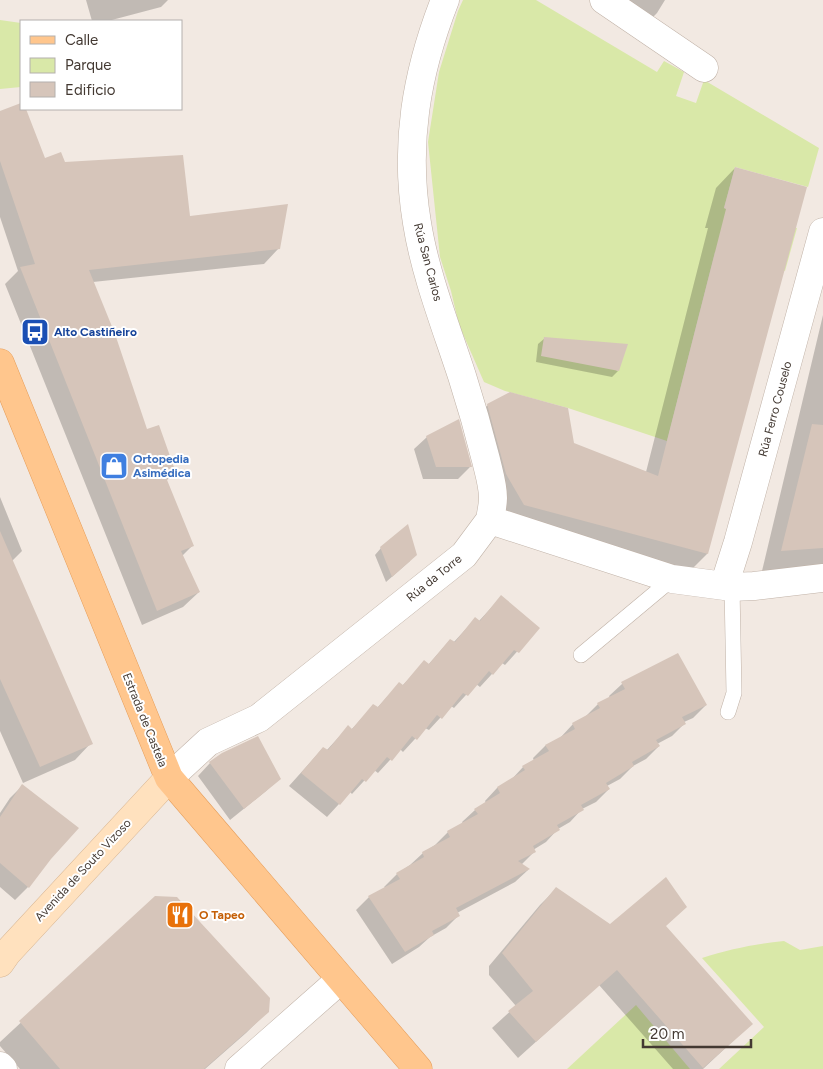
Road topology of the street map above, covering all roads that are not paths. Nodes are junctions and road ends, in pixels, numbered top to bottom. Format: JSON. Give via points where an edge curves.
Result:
{"nodes":[{"id":1,"x":445,"y":0,"type":"edge"},
{"id":2,"x":604,"y":0,"type":"edge"},
{"id":3,"x":704,"y":68,"type":"dead end"},
{"id":4,"x":823,"y":232,"type":"edge"},
{"id":5,"x":0,"y":363,"type":"edge"},
{"id":6,"x":490,"y":520,"type":"junction"},
{"id":7,"x":823,"y":578,"type":"edge"},
{"id":8,"x":672,"y":579,"type":"junction"},
{"id":9,"x":728,"y":586,"type":"junction"},
{"id":10,"x":580,"y":655,"type":"dead end"},
{"id":11,"x":728,"y":712,"type":"dead end"},
{"id":12,"x":169,"y":778,"type":"junction"},
{"id":13,"x":0,"y":962,"type":"edge"},
{"id":14,"x":340,"y":980,"type":"junction"},
{"id":15,"x":0,"y":1066,"type":"edge"},
{"id":16,"x":3,"y":1069,"type":"edge"},
{"id":17,"x":239,"y":1069,"type":"edge"},
{"id":18,"x":418,"y":1069,"type":"edge"}],
"edges":[{"from":1,"to":6,"type":"street","name":"Rúa San Carlos","via":[[424,62],[416,99],[412,134],[412,194],[425,256],[479,431],[493,498]]},
{"from":2,"to":3,"type":"street"},
{"from":4,"to":9,"type":"street","name":"Rúa Ferro Couselo"},
{"from":5,"to":12,"type":"main road","name":"Estrada de Castela"},
{"from":6,"to":8,"type":"street"},
{"from":6,"to":12,"type":"street","name":"Rúa da Torre","via":[[464,555],[259,718],[208,742]]},
{"from":7,"to":9,"type":"street"},
{"from":8,"to":9,"type":"street"},
{"from":8,"to":10,"type":"lane"},
{"from":9,"to":11,"type":"lane","via":[[734,693]]},
{"from":12,"to":13,"type":"street","name":"Avenida de Souto Vizoso"},
{"from":12,"to":14,"type":"main road","name":"Estrada de Castela"},
{"from":14,"to":17,"type":"street"},
{"from":14,"to":18,"type":"main road","name":"Estrada de Castela"},
{"from":15,"to":16,"type":"street"}]}
